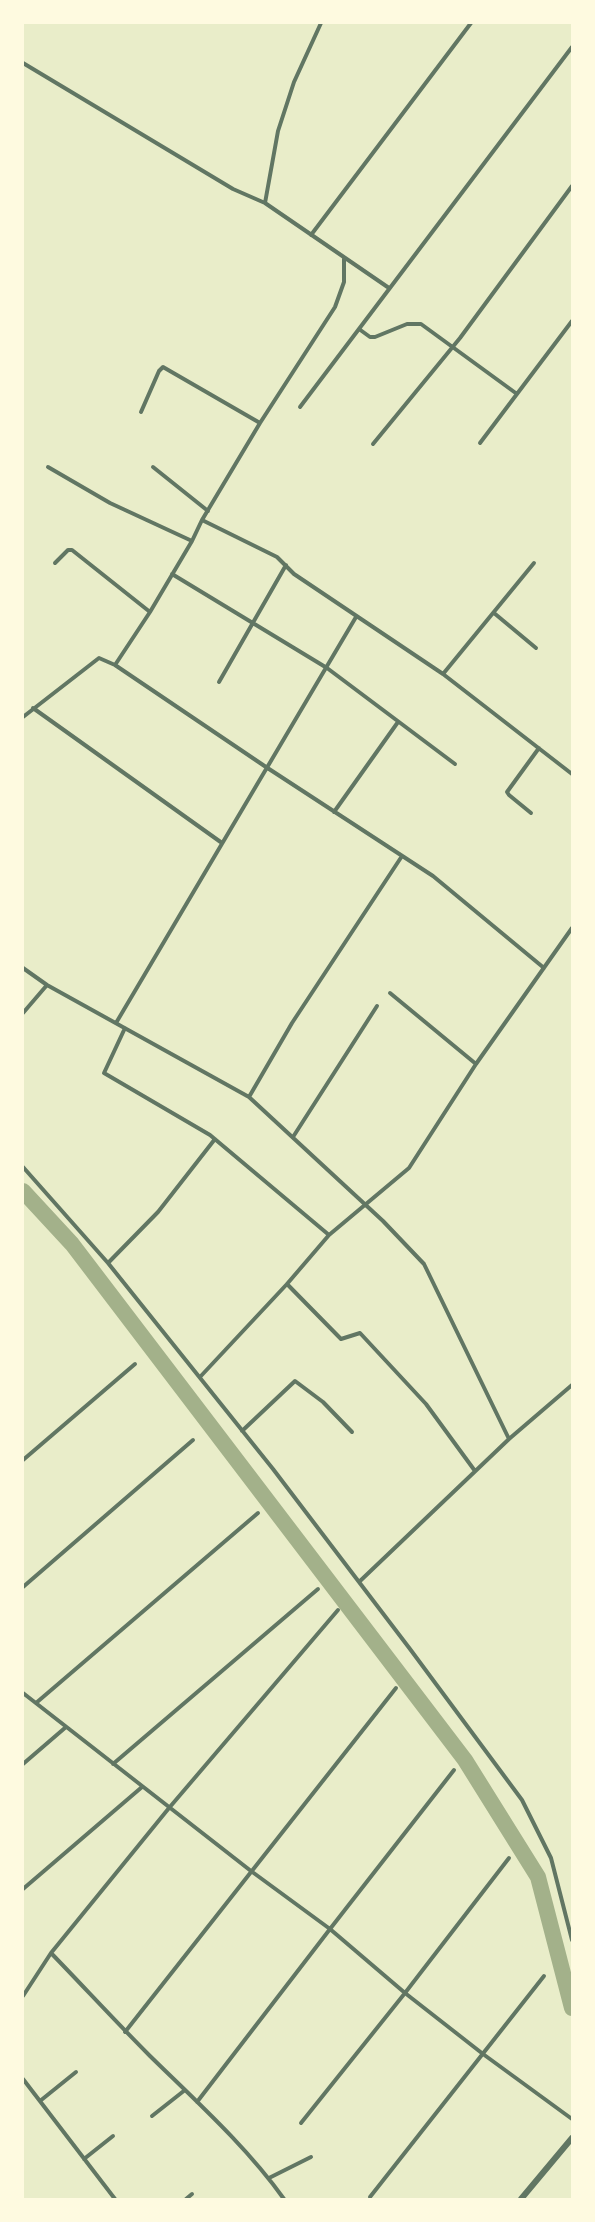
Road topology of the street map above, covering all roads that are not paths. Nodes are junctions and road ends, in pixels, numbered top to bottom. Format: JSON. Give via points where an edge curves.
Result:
{"nodes":[{"id":1,"x":320,"y":23,"type":"edge"},
{"id":2,"x":471,"y":23,"type":"edge"},
{"id":3,"x":572,"y":47,"type":"edge"},
{"id":4,"x":23,"y":63,"type":"edge"},
{"id":5,"x":572,"y":186,"type":"edge"},
{"id":6,"x":265,"y":203,"type":"junction"},
{"id":7,"x":311,"y":235,"type":"junction"},
{"id":8,"x":344,"y":259,"type":"junction"},
{"id":9,"x":389,"y":288,"type":"junction"},
{"id":10,"x":572,"y":321,"type":"edge"},
{"id":11,"x":359,"y":328,"type":"junction"},
{"id":12,"x":452,"y":346,"type":"junction"},
{"id":13,"x":517,"y":394,"type":"junction"},
{"id":14,"x":300,"y":407,"type":"dead end"},
{"id":15,"x":141,"y":412,"type":"dead end"},
{"id":16,"x":260,"y":423,"type":"junction"},
{"id":17,"x":480,"y":443,"type":"dead end"},
{"id":18,"x":373,"y":444,"type":"dead end"},
{"id":19,"x":48,"y":467,"type":"dead end"},
{"id":20,"x":154,"y":467,"type":"dead end"},
{"id":21,"x":208,"y":511,"type":"junction"},
{"id":22,"x":202,"y":520,"type":"junction"},
{"id":23,"x":192,"y":541,"type":"junction"},
{"id":24,"x":55,"y":563,"type":"dead end"},
{"id":25,"x":534,"y":563,"type":"dead end"},
{"id":26,"x":286,"y":565,"type":"junction"},
{"id":27,"x":172,"y":574,"type":"junction"},
{"id":28,"x":150,"y":612,"type":"junction"},
{"id":29,"x":494,"y":613,"type":"junction"},
{"id":30,"x":356,"y":617,"type":"junction"},
{"id":31,"x":254,"y":622,"type":"junction"},
{"id":32,"x":536,"y":648,"type":"dead end"},
{"id":33,"x":115,"y":665,"type":"junction"},
{"id":34,"x":327,"y":668,"type":"junction"},
{"id":35,"x":443,"y":674,"type":"junction"},
{"id":36,"x":219,"y":682,"type":"dead end"},
{"id":37,"x":33,"y":708,"type":"junction"},
{"id":38,"x":23,"y":717,"type":"edge"},
{"id":39,"x":398,"y":722,"type":"junction"},
{"id":40,"x":539,"y":748,"type":"junction"},
{"id":41,"x":455,"y":764,"type":"dead end"},
{"id":42,"x":266,"y":767,"type":"junction"},
{"id":43,"x":572,"y":774,"type":"edge"},
{"id":44,"x":334,"y":812,"type":"junction"},
{"id":45,"x":531,"y":813,"type":"dead end"},
{"id":46,"x":222,"y":843,"type":"junction"},
{"id":47,"x":402,"y":856,"type":"junction"},
{"id":48,"x":572,"y":928,"type":"edge"},
{"id":49,"x":23,"y":968,"type":"edge"},
{"id":50,"x":544,"y":968,"type":"junction"},
{"id":51,"x":47,"y":985,"type":"junction"},
{"id":52,"x":390,"y":993,"type":"dead end"},
{"id":53,"x":377,"y":1006,"type":"dead end"},
{"id":54,"x":23,"y":1013,"type":"edge"},
{"id":55,"x":116,"y":1023,"type":"junction"},
{"id":56,"x":125,"y":1028,"type":"junction"},
{"id":57,"x":476,"y":1064,"type":"junction"},
{"id":58,"x":249,"y":1097,"type":"junction"},
{"id":59,"x":293,"y":1137,"type":"junction"},
{"id":60,"x":215,"y":1139,"type":"junction"},
{"id":61,"x":23,"y":1167,"type":"edge"},
{"id":62,"x":365,"y":1205,"type":"junction"},
{"id":63,"x":329,"y":1235,"type":"junction"},
{"id":64,"x":108,"y":1263,"type":"junction"},
{"id":65,"x":287,"y":1284,"type":"junction"},
{"id":66,"x":135,"y":1364,"type":"dead end"},
{"id":67,"x":200,"y":1378,"type":"junction"},
{"id":68,"x":572,"y":1385,"type":"edge"},
{"id":69,"x":242,"y":1430,"type":"junction"},
{"id":70,"x":352,"y":1432,"type":"dead end"},
{"id":71,"x":509,"y":1439,"type":"junction"},
{"id":72,"x":193,"y":1440,"type":"dead end"},
{"id":73,"x":23,"y":1460,"type":"edge"},
{"id":74,"x":475,"y":1471,"type":"junction"},
{"id":75,"x":258,"y":1513,"type":"dead end"},
{"id":76,"x":359,"y":1582,"type":"junction"},
{"id":77,"x":23,"y":1587,"type":"edge"},
{"id":78,"x":318,"y":1589,"type":"dead end"},
{"id":79,"x":338,"y":1610,"type":"dead end"},
{"id":80,"x":396,"y":1688,"type":"dead end"},
{"id":81,"x":23,"y":1693,"type":"edge"},
{"id":82,"x":36,"y":1703,"type":"junction"},
{"id":83,"x":66,"y":1727,"type":"junction"},
{"id":84,"x":23,"y":1764,"type":"edge"},
{"id":85,"x":113,"y":1764,"type":"junction"},
{"id":86,"x":454,"y":1770,"type":"dead end"},
{"id":87,"x":142,"y":1787,"type":"junction"},
{"id":88,"x":170,"y":1808,"type":"junction"},
{"id":89,"x":509,"y":1858,"type":"dead end"},
{"id":90,"x":251,"y":1872,"type":"junction"},
{"id":91,"x":23,"y":1889,"type":"edge"},
{"id":92,"x":330,"y":1929,"type":"junction"},
{"id":93,"x":572,"y":1940,"type":"edge"},
{"id":94,"x":51,"y":1953,"type":"junction"},
{"id":95,"x":544,"y":1976,"type":"dead end"},
{"id":96,"x":405,"y":1993,"type":"junction"},
{"id":97,"x":23,"y":1996,"type":"edge"},
{"id":98,"x":125,"y":2032,"type":"junction"},
{"id":99,"x":483,"y":2054,"type":"junction"},
{"id":100,"x":76,"y":2072,"type":"dead end"},
{"id":101,"x":23,"y":2079,"type":"edge"},
{"id":102,"x":185,"y":2090,"type":"junction"},
{"id":103,"x":40,"y":2101,"type":"junction"},
{"id":104,"x":197,"y":2102,"type":"junction"},
{"id":105,"x":152,"y":2116,"type":"dead end"},
{"id":106,"x":572,"y":2119,"type":"edge"},
{"id":107,"x":301,"y":2123,"type":"dead end"},
{"id":108,"x":113,"y":2136,"type":"dead end"},
{"id":109,"x":572,"y":2138,"type":"edge"},
{"id":110,"x":311,"y":2157,"type":"dead end"},
{"id":111,"x":84,"y":2159,"type":"junction"},
{"id":112,"x":269,"y":2178,"type":"junction"},
{"id":113,"x":192,"y":2194,"type":"dead end"},
{"id":114,"x":370,"y":2197,"type":"dead end"},
{"id":115,"x":115,"y":2199,"type":"edge"},
{"id":116,"x":186,"y":2199,"type":"edge"},
{"id":117,"x":284,"y":2199,"type":"edge"},
{"id":118,"x":521,"y":2199,"type":"edge"}],
"edges":[{"from":1,"to":6,"type":"street","via":[[294,82],[278,131]]},
{"from":2,"to":7,"type":"street"},
{"from":3,"to":9,"type":"street"},
{"from":4,"to":6,"type":"street","via":[[233,189]]},
{"from":5,"to":12,"type":"street"},
{"from":6,"to":7,"type":"street"},
{"from":7,"to":8,"type":"street"},
{"from":8,"to":9,"type":"street"},
{"from":8,"to":16,"type":"street","via":[[344,282],[335,307]]},
{"from":9,"to":11,"type":"street"},
{"from":10,"to":13,"type":"street"},
{"from":11,"to":12,"type":"street","via":[[370,337],[374,337],[416,323]]},
{"from":11,"to":14,"type":"street"},
{"from":12,"to":13,"type":"street"},
{"from":12,"to":18,"type":"street"},
{"from":13,"to":17,"type":"street"},
{"from":15,"to":16,"type":"street","via":[[158,371],[163,367]]},
{"from":16,"to":21,"type":"street"},
{"from":19,"to":23,"type":"street","via":[[110,503]]},
{"from":20,"to":21,"type":"street"},
{"from":21,"to":22,"type":"street"},
{"from":22,"to":23,"type":"street"},
{"from":22,"to":26,"type":"street","via":[[277,557]]},
{"from":23,"to":27,"type":"street"},
{"from":24,"to":28,"type":"street","via":[[68,550],[72,550]]},
{"from":25,"to":29,"type":"street"},
{"from":26,"to":30,"type":"street","via":[[294,574]]},
{"from":26,"to":31,"type":"street"},
{"from":27,"to":28,"type":"street"},
{"from":27,"to":31,"type":"street"},
{"from":28,"to":33,"type":"street"},
{"from":29,"to":32,"type":"street"},
{"from":29,"to":35,"type":"street"},
{"from":30,"to":34,"type":"street"},
{"from":30,"to":35,"type":"street"},
{"from":31,"to":34,"type":"street"},
{"from":31,"to":36,"type":"street"},
{"from":33,"to":37,"type":"street","via":[[99,658]]},
{"from":33,"to":42,"type":"street"},
{"from":34,"to":39,"type":"street"},
{"from":34,"to":42,"type":"street"},
{"from":35,"to":40,"type":"street"},
{"from":37,"to":38,"type":"street"},
{"from":37,"to":46,"type":"street"},
{"from":39,"to":41,"type":"street"},
{"from":39,"to":44,"type":"street"},
{"from":40,"to":43,"type":"street"},
{"from":40,"to":45,"type":"street","via":[[507,792]]},
{"from":42,"to":44,"type":"street"},
{"from":42,"to":46,"type":"street"},
{"from":44,"to":47,"type":"street"},
{"from":46,"to":55,"type":"street"},
{"from":47,"to":50,"type":"street","via":[[433,876]]},
{"from":47,"to":58,"type":"street","via":[[292,1023]]},
{"from":48,"to":50,"type":"street"},
{"from":49,"to":51,"type":"street"},
{"from":50,"to":57,"type":"street"},
{"from":51,"to":54,"type":"street"},
{"from":51,"to":55,"type":"street"},
{"from":52,"to":57,"type":"street"},
{"from":53,"to":59,"type":"street"},
{"from":55,"to":56,"type":"street"},
{"from":56,"to":58,"type":"street"},
{"from":56,"to":60,"type":"street","via":[[104,1073]]},
{"from":57,"to":62,"type":"street","via":[[409,1168]]},
{"from":58,"to":59,"type":"street"},
{"from":59,"to":62,"type":"street"},
{"from":60,"to":63,"type":"street"},
{"from":60,"to":64,"type":"street","via":[[158,1212]]},
{"from":61,"to":64,"type":"street"},
{"from":62,"to":63,"type":"street"},
{"from":62,"to":71,"type":"street","via":[[424,1264]]},
{"from":63,"to":65,"type":"street"},
{"from":64,"to":67,"type":"street"},
{"from":65,"to":67,"type":"street"},
{"from":65,"to":74,"type":"street","via":[[341,1339],[360,1333],[426,1404]]},
{"from":66,"to":73,"type":"street"},
{"from":67,"to":69,"type":"street"},
{"from":68,"to":71,"type":"street"},
{"from":69,"to":70,"type":"street","via":[[295,1381],[323,1402]]},
{"from":69,"to":76,"type":"street"},
{"from":71,"to":74,"type":"street"},
{"from":72,"to":77,"type":"street"},
{"from":74,"to":76,"type":"street"},
{"from":75,"to":82,"type":"street"},
{"from":76,"to":93,"type":"street","via":[[522,1800],[551,1858]]},
{"from":78,"to":85,"type":"street"},
{"from":79,"to":88,"type":"street"},
{"from":80,"to":90,"type":"street"},
{"from":81,"to":82,"type":"street"},
{"from":82,"to":83,"type":"street"},
{"from":83,"to":84,"type":"street"},
{"from":83,"to":85,"type":"street"},
{"from":85,"to":87,"type":"street"},
{"from":86,"to":92,"type":"street"},
{"from":87,"to":88,"type":"street"},
{"from":87,"to":91,"type":"street"},
{"from":88,"to":90,"type":"street"},
{"from":88,"to":94,"type":"street"},
{"from":89,"to":96,"type":"street"},
{"from":90,"to":92,"type":"street"},
{"from":90,"to":98,"type":"street"},
{"from":92,"to":96,"type":"street"},
{"from":92,"to":104,"type":"street"},
{"from":94,"to":97,"type":"street"},
{"from":94,"to":98,"type":"street"},
{"from":95,"to":99,"type":"street"},
{"from":96,"to":99,"type":"street"},
{"from":96,"to":107,"type":"street"},
{"from":98,"to":102,"type":"street"},
{"from":99,"to":106,"type":"street"},
{"from":99,"to":114,"type":"street"},
{"from":100,"to":103,"type":"street"},
{"from":101,"to":103,"type":"street"},
{"from":102,"to":104,"type":"street"},
{"from":102,"to":105,"type":"street"},
{"from":103,"to":111,"type":"street"},
{"from":104,"to":112,"type":"street"},
{"from":108,"to":111,"type":"street"},
{"from":109,"to":118,"type":"street"},
{"from":110,"to":112,"type":"street"},
{"from":111,"to":115,"type":"street"},
{"from":112,"to":117,"type":"street"},
{"from":113,"to":116,"type":"street"}]}
